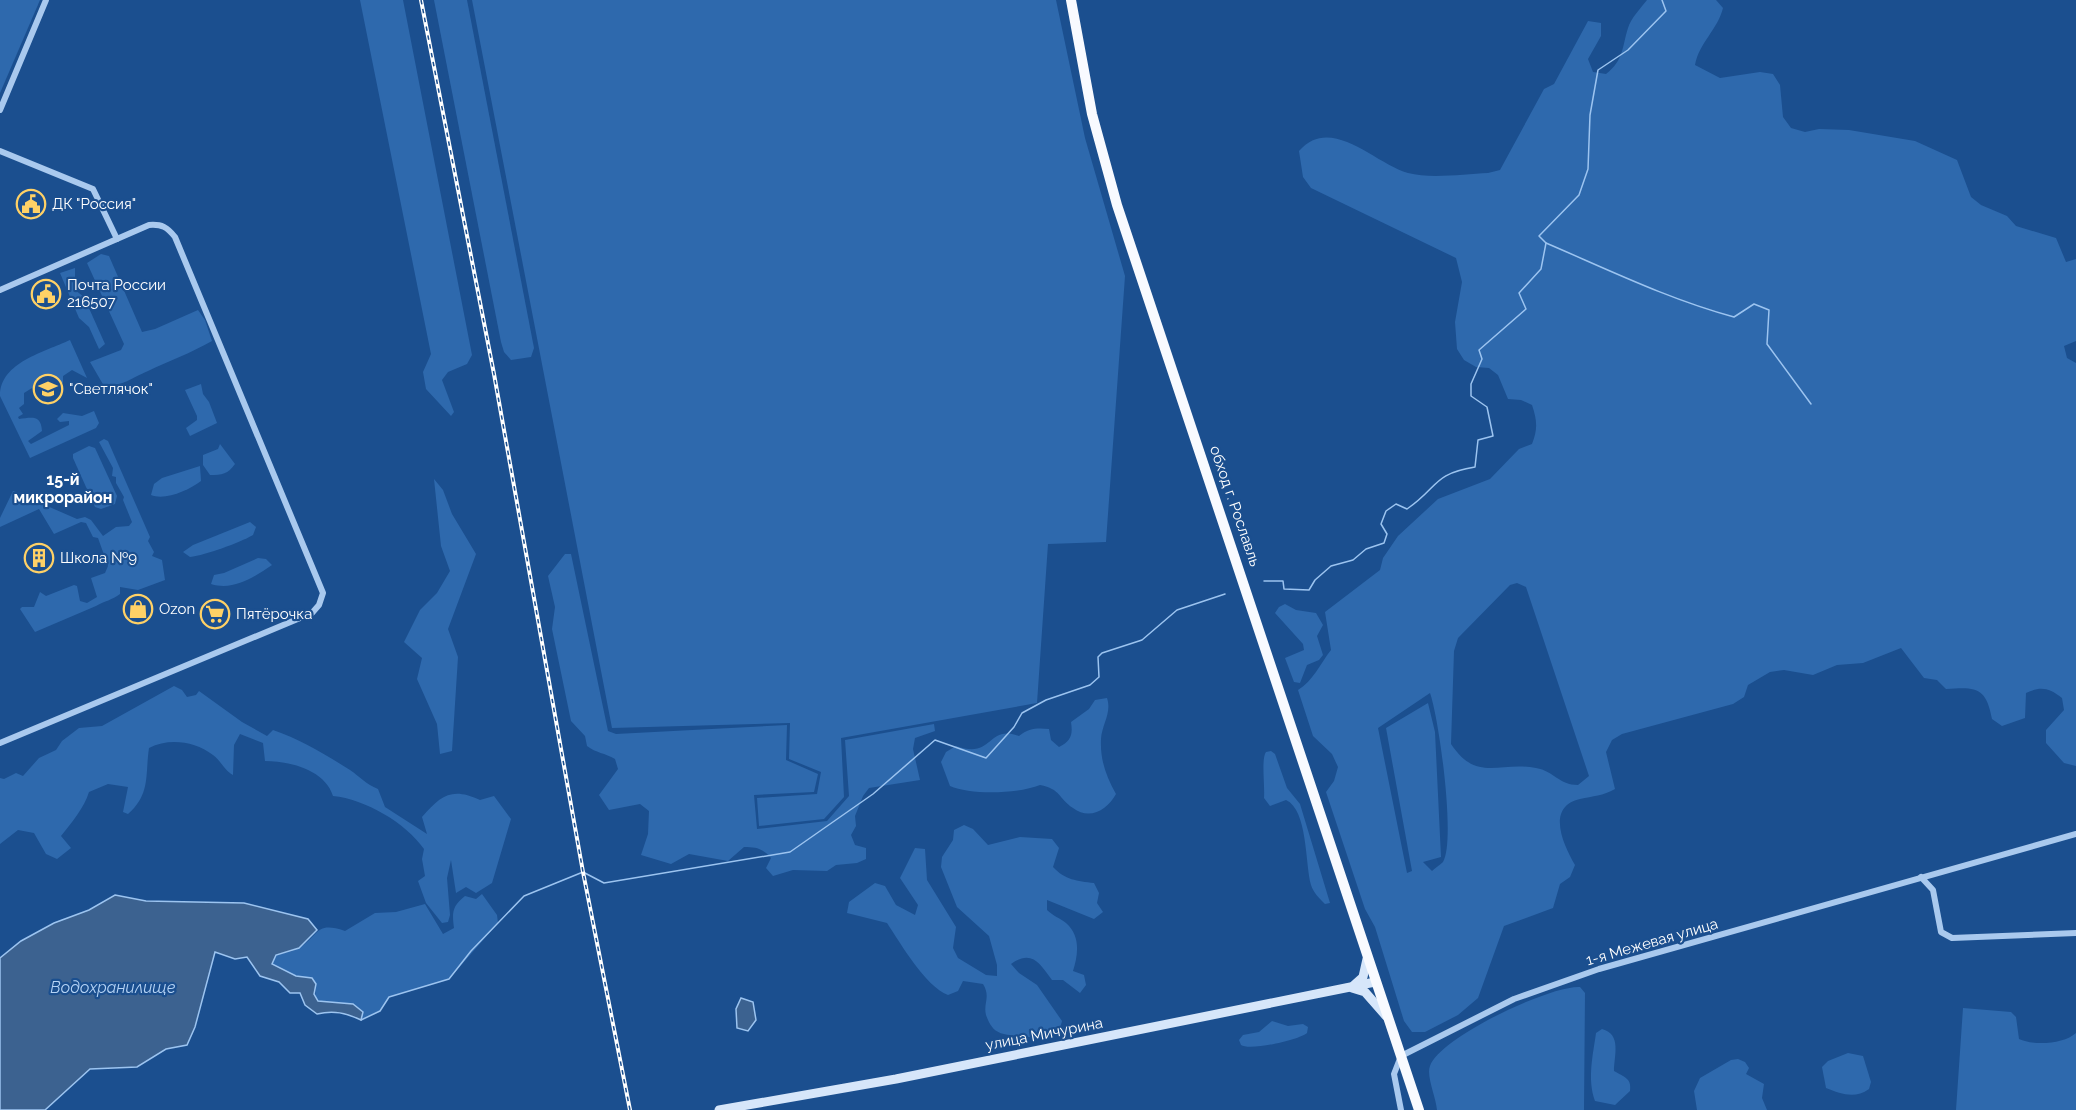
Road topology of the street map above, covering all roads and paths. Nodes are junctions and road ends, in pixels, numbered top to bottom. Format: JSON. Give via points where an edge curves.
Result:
{"nodes":[{"id":1,"x":46,"y":0,"type":"edge"},
{"id":2,"x":1071,"y":0,"type":"edge"},
{"id":3,"x":0,"y":110,"type":"edge"},
{"id":4,"x":0,"y":151,"type":"edge"},
{"id":5,"x":117,"y":239,"type":"junction"},
{"id":6,"x":0,"y":290,"type":"edge"},
{"id":7,"x":0,"y":743,"type":"edge"},
{"id":8,"x":2076,"y":834,"type":"edge"},
{"id":9,"x":1921,"y":877,"type":"junction"},
{"id":10,"x":2076,"y":933,"type":"edge"},
{"id":11,"x":1367,"y":959,"type":"junction"},
{"id":12,"x":1375,"y":982,"type":"junction"},
{"id":13,"x":1350,"y":988,"type":"junction"},
{"id":14,"x":1387,"y":1018,"type":"junction"},
{"id":15,"x":1401,"y":1056,"type":"junction"},
{"id":16,"x":719,"y":1110,"type":"edge"},
{"id":17,"x":1401,"y":1110,"type":"edge"},
{"id":18,"x":1419,"y":1110,"type":"edge"}],
"edges":[{"from":1,"to":3,"type":"street"},
{"from":2,"to":11,"type":"highway","name":"обход г. Рославль","via":[[1092,114],[1117,205],[1290,717]]},
{"from":4,"to":5,"type":"street","via":[[93,189]]},
{"from":5,"to":6,"type":"street"},
{"from":5,"to":7,"type":"street","via":[[158,224],[175,237],[319,578],[322,600],[312,614]]},
{"from":8,"to":9,"type":"street","name":"1-я Межевая улица"},
{"from":9,"to":10,"type":"street","via":[[1933,890],[1941,932],[1952,938]]},
{"from":9,"to":15,"type":"street","name":"1-я Межевая улица","via":[[1599,969],[1514,999]]},
{"from":11,"to":12,"type":"highway","name":"обход г. Рославль"},
{"from":11,"to":13,"type":"main road","via":[[1363,977]]},
{"from":12,"to":13,"type":"main road","name":"улица Мичурина"},
{"from":12,"to":14,"type":"highway","name":"обход г. Рославль"},
{"from":13,"to":14,"type":"main road","via":[[1365,992]]},
{"from":13,"to":16,"type":"main road","name":"улица Мичурина","via":[[890,1080]]},
{"from":14,"to":15,"type":"highway","name":"обход г. Рославль"},
{"from":15,"to":17,"type":"street","via":[[1394,1074]]},
{"from":15,"to":18,"type":"highway","name":"обход г. Рославль"}]}
